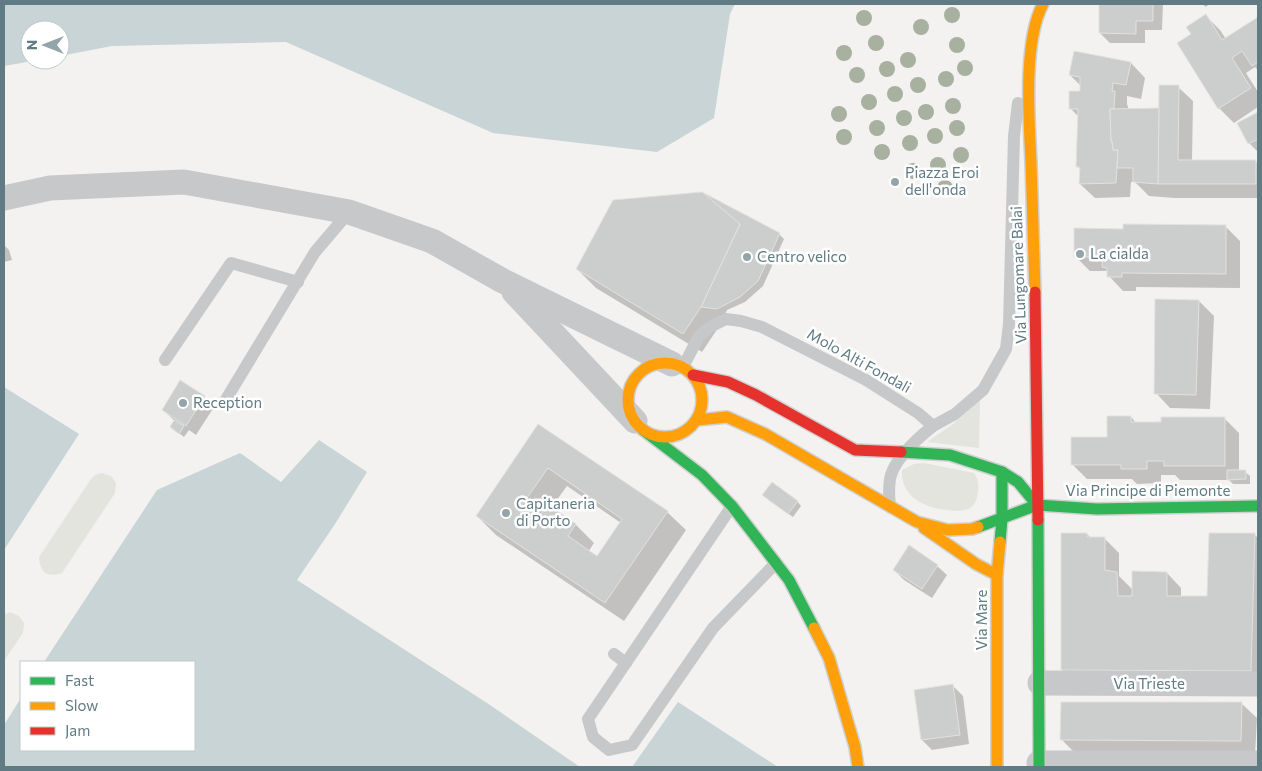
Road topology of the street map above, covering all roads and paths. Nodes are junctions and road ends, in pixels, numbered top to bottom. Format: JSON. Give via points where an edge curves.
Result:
{"nodes":[{"id":1,"x":1043,"y":4,"type":"edge"},
{"id":2,"x":1031,"y":44,"type":"junction"},
{"id":3,"x":4,"y":198,"type":"edge"},
{"id":4,"x":349,"y":212,"type":"junction"},
{"id":5,"x":504,"y":281,"type":"junction"},
{"id":6,"x":298,"y":282,"type":"junction"},
{"id":7,"x":165,"y":360,"type":"dead end"},
{"id":8,"x":683,"y":369,"type":"junction"},
{"id":9,"x":225,"y":402,"type":"dead end"},
{"id":10,"x":639,"y":426,"type":"junction"},
{"id":11,"x":933,"y":426,"type":"junction"},
{"id":12,"x":693,"y":428,"type":"junction"},
{"id":13,"x":904,"y":453,"type":"junction"},
{"id":14,"x":697,"y":460,"type":"dead end"},
{"id":15,"x":1002,"y":472,"type":"junction"},
{"id":16,"x":702,"y":475,"type":"junction"},
{"id":17,"x":1037,"y":505,"type":"junction"},
{"id":18,"x":732,"y":506,"type":"junction"},
{"id":19,"x":1258,"y":506,"type":"edge"},
{"id":20,"x":890,"y":507,"type":"junction"},
{"id":21,"x":1002,"y":519,"type":"junction"},
{"id":22,"x":917,"y":522,"type":"junction"},
{"id":23,"x":776,"y":563,"type":"junction"},
{"id":24,"x":997,"y":574,"type":"junction"},
{"id":25,"x":614,"y":654,"type":"dead end"},
{"id":26,"x":626,"y":663,"type":"junction"},
{"id":27,"x":1040,"y":683,"type":"junction"},
{"id":28,"x":1258,"y":684,"type":"edge"},
{"id":29,"x":1039,"y":765,"type":"edge"},
{"id":30,"x":1072,"y":765,"type":"edge"},
{"id":31,"x":1253,"y":765,"type":"edge"},
{"id":32,"x":858,"y":767,"type":"edge"},
{"id":33,"x":997,"y":767,"type":"edge"}],
"edges":[{"from":1,"to":2,"type":"street","name":"Via Lungomare Balai","via":[[1037,15]]},
{"from":2,"to":11,"type":"lane","name":"Via Lungomare Balai","via":[[1019,90],[1014,136],[1006,349],[983,390],[955,414]]},
{"from":2,"to":17,"type":"street","name":"Via Lungomare Balai","via":[[1029,108],[1037,349]]},
{"from":3,"to":4,"type":"street","via":[[50,188],[184,182]]},
{"from":4,"to":5,"type":"street","via":[[432,240]]},
{"from":4,"to":6,"type":"lane","via":[[315,252]]},
{"from":5,"to":8,"type":"street"},
{"from":5,"to":10,"type":"street"},
{"from":6,"to":7,"type":"lane","via":[[231,263]]},
{"from":6,"to":9,"type":"lane"},
{"from":8,"to":10,"type":"street","via":[[659,363],[638,375],[628,398],[629,410]]},
{"from":8,"to":11,"type":"lane","name":"Molo Alti Fondali","via":[[699,336],[726,319],[741,321],[762,327],[866,380]]},
{"from":8,"to":12,"type":"street","via":[[699,386],[702,397]]},
{"from":8,"to":13,"type":"street","via":[[728,382],[756,395],[855,450]]},
{"from":10,"to":12,"type":"street","via":[[654,436],[667,438]]},
{"from":10,"to":16,"type":"street"},
{"from":11,"to":13,"type":"lane"},
{"from":12,"to":20,"type":"street","via":[[727,417],[765,434]]},
{"from":13,"to":15,"type":"street","via":[[950,455]]},
{"from":13,"to":20,"type":"lane","via":[[891,474]]},
{"from":14,"to":16,"type":"street"},
{"from":15,"to":17,"type":"street","via":[[1018,482]]},
{"from":15,"to":21,"type":"street","name":"Via Mare"},
{"from":16,"to":18,"type":"street"},
{"from":17,"to":19,"type":"street","name":"Via Principe di Piemonte","via":[[1097,508]]},
{"from":17,"to":21,"type":"street"},
{"from":17,"to":27,"type":"street"},
{"from":18,"to":23,"type":"street"},
{"from":18,"to":26,"type":"lane"},
{"from":20,"to":22,"type":"street"},
{"from":21,"to":22,"type":"street","via":[[972,529],[948,530]]},
{"from":21,"to":24,"type":"street","name":"Via Mare"},
{"from":22,"to":24,"type":"street","via":[[976,564]]},
{"from":23,"to":26,"type":"lane","via":[[713,628],[632,745],[609,750],[593,737],[588,719]]},
{"from":23,"to":32,"type":"street","via":[[789,580],[829,658]]},
{"from":24,"to":33,"type":"street","name":"Via Mare"},
{"from":25,"to":26,"type":"lane"},
{"from":27,"to":28,"type":"street","name":"Via Trieste"},
{"from":27,"to":29,"type":"street"},
{"from":29,"to":30,"type":"street"},
{"from":30,"to":31,"type":"street"}]}
